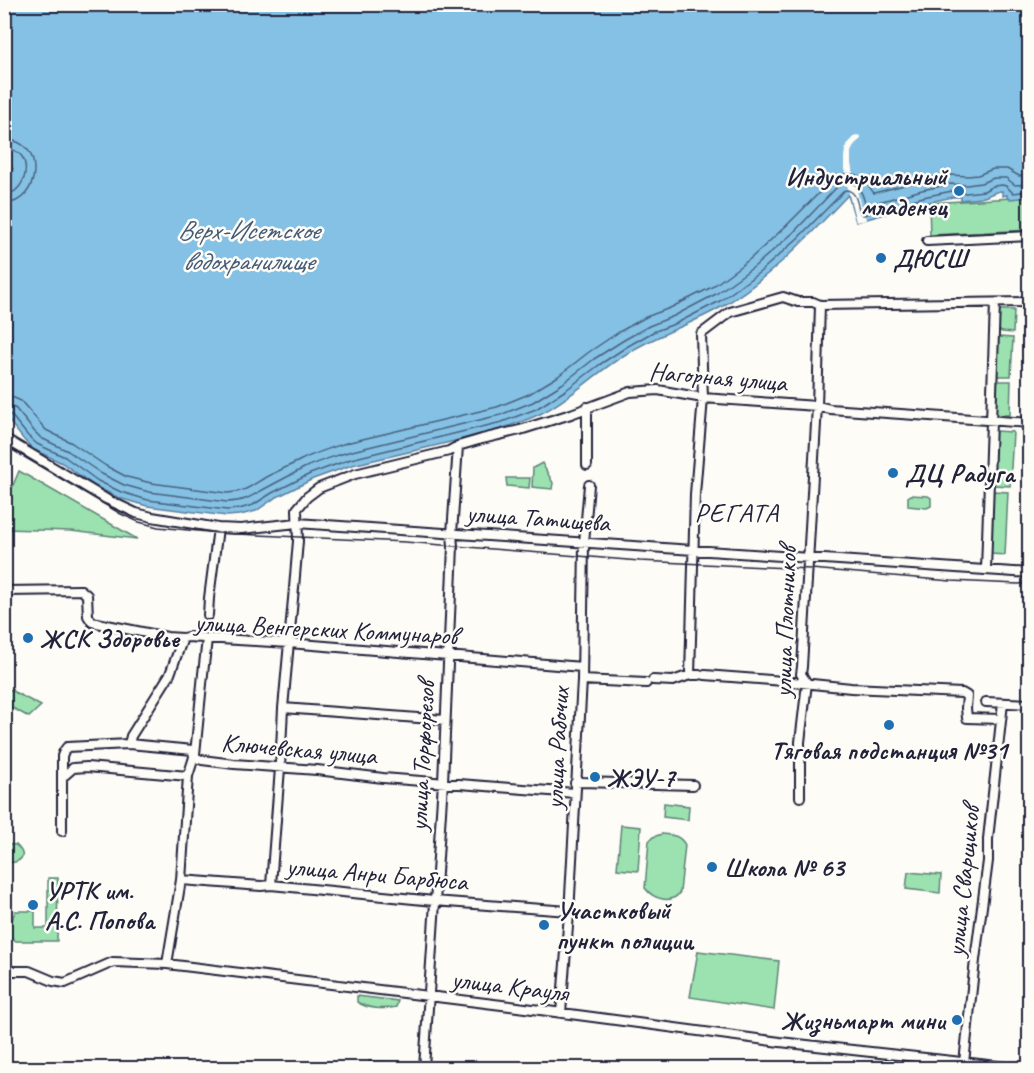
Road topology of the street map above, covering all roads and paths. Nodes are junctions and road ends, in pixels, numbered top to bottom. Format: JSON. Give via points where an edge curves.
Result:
{"nodes":[{"id":1,"x":1029,"y":236,"type":"edge"},
{"id":2,"x":927,"y":241,"type":"dead end"},
{"id":3,"x":1029,"y":302,"type":"edge"},
{"id":4,"x":995,"y":303,"type":"junction"},
{"id":5,"x":820,"y":305,"type":"junction"},
{"id":6,"x":703,"y":398,"type":"junction"},
{"id":7,"x":817,"y":406,"type":"junction"},
{"id":8,"x":587,"y":407,"type":"junction"},
{"id":9,"x":991,"y":420,"type":"junction"},
{"id":10,"x":1029,"y":423,"type":"edge"},
{"id":11,"x":4,"y":438,"type":"edge"},
{"id":12,"x":458,"y":446,"type":"junction"},
{"id":13,"x":587,"y":465,"type":"dead end"},
{"id":14,"x":589,"y":485,"type":"dead end"},
{"id":15,"x":297,"y":523,"type":"junction"},
{"id":16,"x":218,"y":528,"type":"junction"},
{"id":17,"x":452,"y":534,"type":"junction"},
{"id":18,"x":584,"y":543,"type":"junction"},
{"id":19,"x":693,"y":550,"type":"junction"},
{"id":20,"x":807,"y":558,"type":"junction"},
{"id":21,"x":986,"y":570,"type":"junction"},
{"id":22,"x":1029,"y":573,"type":"edge"},
{"id":23,"x":4,"y":591,"type":"edge"},
{"id":24,"x":208,"y":615,"type":"dead end"},
{"id":25,"x":183,"y":638,"type":"junction"},
{"id":26,"x":207,"y":639,"type":"junction"},
{"id":27,"x":289,"y":643,"type":"junction"},
{"id":28,"x":448,"y":656,"type":"junction"},
{"id":29,"x":582,"y":667,"type":"junction"},
{"id":30,"x":698,"y":675,"type":"junction"},
{"id":31,"x":582,"y":680,"type":"junction"},
{"id":32,"x":807,"y":683,"type":"junction"},
{"id":33,"x":986,"y":702,"type":"dead end"},
{"id":34,"x":1003,"y":703,"type":"junction"},
{"id":35,"x":1029,"y":704,"type":"edge"},
{"id":36,"x":284,"y":708,"type":"junction"},
{"id":37,"x":1001,"y":719,"type":"junction"},
{"id":38,"x":445,"y":720,"type":"junction"},
{"id":39,"x":129,"y":744,"type":"junction"},
{"id":40,"x":194,"y":758,"type":"junction"},
{"id":41,"x":280,"y":768,"type":"junction"},
{"id":42,"x":62,"y":775,"type":"junction"},
{"id":43,"x":188,"y":776,"type":"junction"},
{"id":44,"x":443,"y":782,"type":"junction"},
{"id":45,"x":575,"y":783,"type":"junction"},
{"id":46,"x":693,"y":785,"type":"dead end"},
{"id":47,"x":575,"y":794,"type":"junction"},
{"id":48,"x":800,"y":797,"type":"dead end"},
{"id":49,"x":62,"y":831,"type":"dead end"},
{"id":50,"x":181,"y":880,"type":"junction"},
{"id":51,"x":271,"y":885,"type":"junction"},
{"id":52,"x":434,"y":901,"type":"junction"},
{"id":53,"x":569,"y":911,"type":"junction"},
{"id":54,"x":166,"y":964,"type":"junction"},
{"id":55,"x":4,"y":971,"type":"edge"},
{"id":56,"x":428,"y":997,"type":"junction"},
{"id":57,"x":561,"y":1013,"type":"junction"},
{"id":58,"x":964,"y":1063,"type":"junction"},
{"id":59,"x":424,"y":1068,"type":"edge"},
{"id":60,"x":1016,"y":1068,"type":"edge"}],
"edges":[{"from":1,"to":2,"type":"street"},
{"from":3,"to":4,"type":"street"},
{"from":4,"to":5,"type":"street"},
{"from":4,"to":9,"type":"street"},
{"from":5,"to":6,"type":"street","via":[[783,297],[730,312],[701,334]]},
{"from":5,"to":7,"type":"street","name":"улица Плотников"},
{"from":6,"to":7,"type":"street","name":"Нагорная улица"},
{"from":6,"to":8,"type":"street","name":"Нагорная улица","via":[[658,390],[630,392]]},
{"from":6,"to":19,"type":"street"},
{"from":7,"to":9,"type":"street","name":"Нагорная улица"},
{"from":7,"to":20,"type":"street","name":"улица Плотников"},
{"from":8,"to":12,"type":"street","name":"Нагорная улица"},
{"from":8,"to":13,"type":"street"},
{"from":9,"to":10,"type":"street","name":"Нагорная улица"},
{"from":9,"to":21,"type":"street"},
{"from":11,"to":16,"type":"street","name":"улица Татищева","via":[[106,500],[136,513]]},
{"from":12,"to":15,"type":"street","name":"Нагорная улица","via":[[319,488],[297,509]]},
{"from":12,"to":17,"type":"street","name":"улица Торфорезов"},
{"from":14,"to":18,"type":"street","name":"улица Рабочих"},
{"from":15,"to":16,"type":"street","name":"улица Татищева","via":[[252,529]]},
{"from":15,"to":17,"type":"street","name":"улица Татищева"},
{"from":15,"to":27,"type":"street"},
{"from":16,"to":24,"type":"street"},
{"from":17,"to":18,"type":"street","name":"улица Татищева"},
{"from":17,"to":28,"type":"street","name":"улица Торфорезов"},
{"from":18,"to":19,"type":"street","name":"улица Татищева"},
{"from":18,"to":29,"type":"street","name":"улица Рабочих"},
{"from":19,"to":20,"type":"street","name":"улица Татищева"},
{"from":19,"to":30,"type":"street"},
{"from":20,"to":21,"type":"street","name":"улица Татищева"},
{"from":20,"to":32,"type":"street","name":"улица Плотников","via":[[801,674]]},
{"from":21,"to":22,"type":"street","name":"улица Татищева"},
{"from":23,"to":25,"type":"street","via":[[81,590],[87,595],[92,622]]},
{"from":25,"to":26,"type":"street","name":"улица Венгерских Коммунаров"},
{"from":25,"to":39,"type":"street","name":"улица Венгерских Коммунаров","via":[[170,674]]},
{"from":26,"to":27,"type":"street","name":"улица Венгерских Коммунаров"},
{"from":26,"to":40,"type":"street"},
{"from":27,"to":28,"type":"street","name":"улица Венгерских Коммунаров"},
{"from":27,"to":36,"type":"street"},
{"from":28,"to":29,"type":"street","name":"улица Венгерских Коммунаров"},
{"from":28,"to":38,"type":"street","name":"улица Торфорезов"},
{"from":29,"to":31,"type":"street","name":"улица Рабочих"},
{"from":30,"to":31,"type":"street","via":[[673,681]]},
{"from":30,"to":32,"type":"street"},
{"from":31,"to":45,"type":"street","name":"улица Рабочих"},
{"from":32,"to":37,"type":"street","via":[[962,693],[967,696],[967,718]]},
{"from":32,"to":48,"type":"street","name":"улица Плотников","via":[[800,742]]},
{"from":33,"to":34,"type":"street"},
{"from":34,"to":35,"type":"street"},
{"from":34,"to":37,"type":"street","name":"улица Сварщиков"},
{"from":36,"to":38,"type":"street"},
{"from":36,"to":41,"type":"street"},
{"from":37,"to":58,"type":"street","name":"улица Сварщиков"},
{"from":38,"to":44,"type":"street","name":"улица Торфорезов"},
{"from":39,"to":40,"type":"street","name":"Ключевская улица","via":[[193,750]]},
{"from":39,"to":42,"type":"street","name":"Ключевская улица","via":[[68,747],[62,756]]},
{"from":40,"to":41,"type":"street","name":"Ключевская улица"},
{"from":40,"to":43,"type":"street"},
{"from":41,"to":44,"type":"street","name":"Ключевская улица"},
{"from":41,"to":51,"type":"street"},
{"from":42,"to":43,"type":"street","via":[[73,768],[87,767]]},
{"from":42,"to":49,"type":"street"},
{"from":43,"to":50,"type":"street"},
{"from":44,"to":47,"type":"street","name":"Ключевская улица"},
{"from":44,"to":52,"type":"street","name":"улица Торфорезов"},
{"from":45,"to":46,"type":"street"},
{"from":45,"to":47,"type":"street","name":"улица Рабочих"},
{"from":47,"to":53,"type":"street","name":"улица Рабочих"},
{"from":50,"to":51,"type":"street","name":"улица Анри Барбюса"},
{"from":50,"to":54,"type":"street"},
{"from":51,"to":52,"type":"street","name":"улица Анри Барбюса"},
{"from":52,"to":53,"type":"street","name":"улица Анри Барбюса"},
{"from":52,"to":56,"type":"street","name":"улица Торфорезов"},
{"from":53,"to":57,"type":"street","name":"улица Рабочих"},
{"from":54,"to":55,"type":"street","name":"улица Крауля","via":[[113,962],[65,983],[29,971]]},
{"from":54,"to":56,"type":"street","name":"улица Крауля"},
{"from":56,"to":57,"type":"street","name":"улица Крауля"},
{"from":56,"to":59,"type":"street","name":"улица Торфорезов"},
{"from":57,"to":58,"type":"street","name":"улица Крауля"},
{"from":58,"to":60,"type":"street","name":"улица Крауля"}]}
